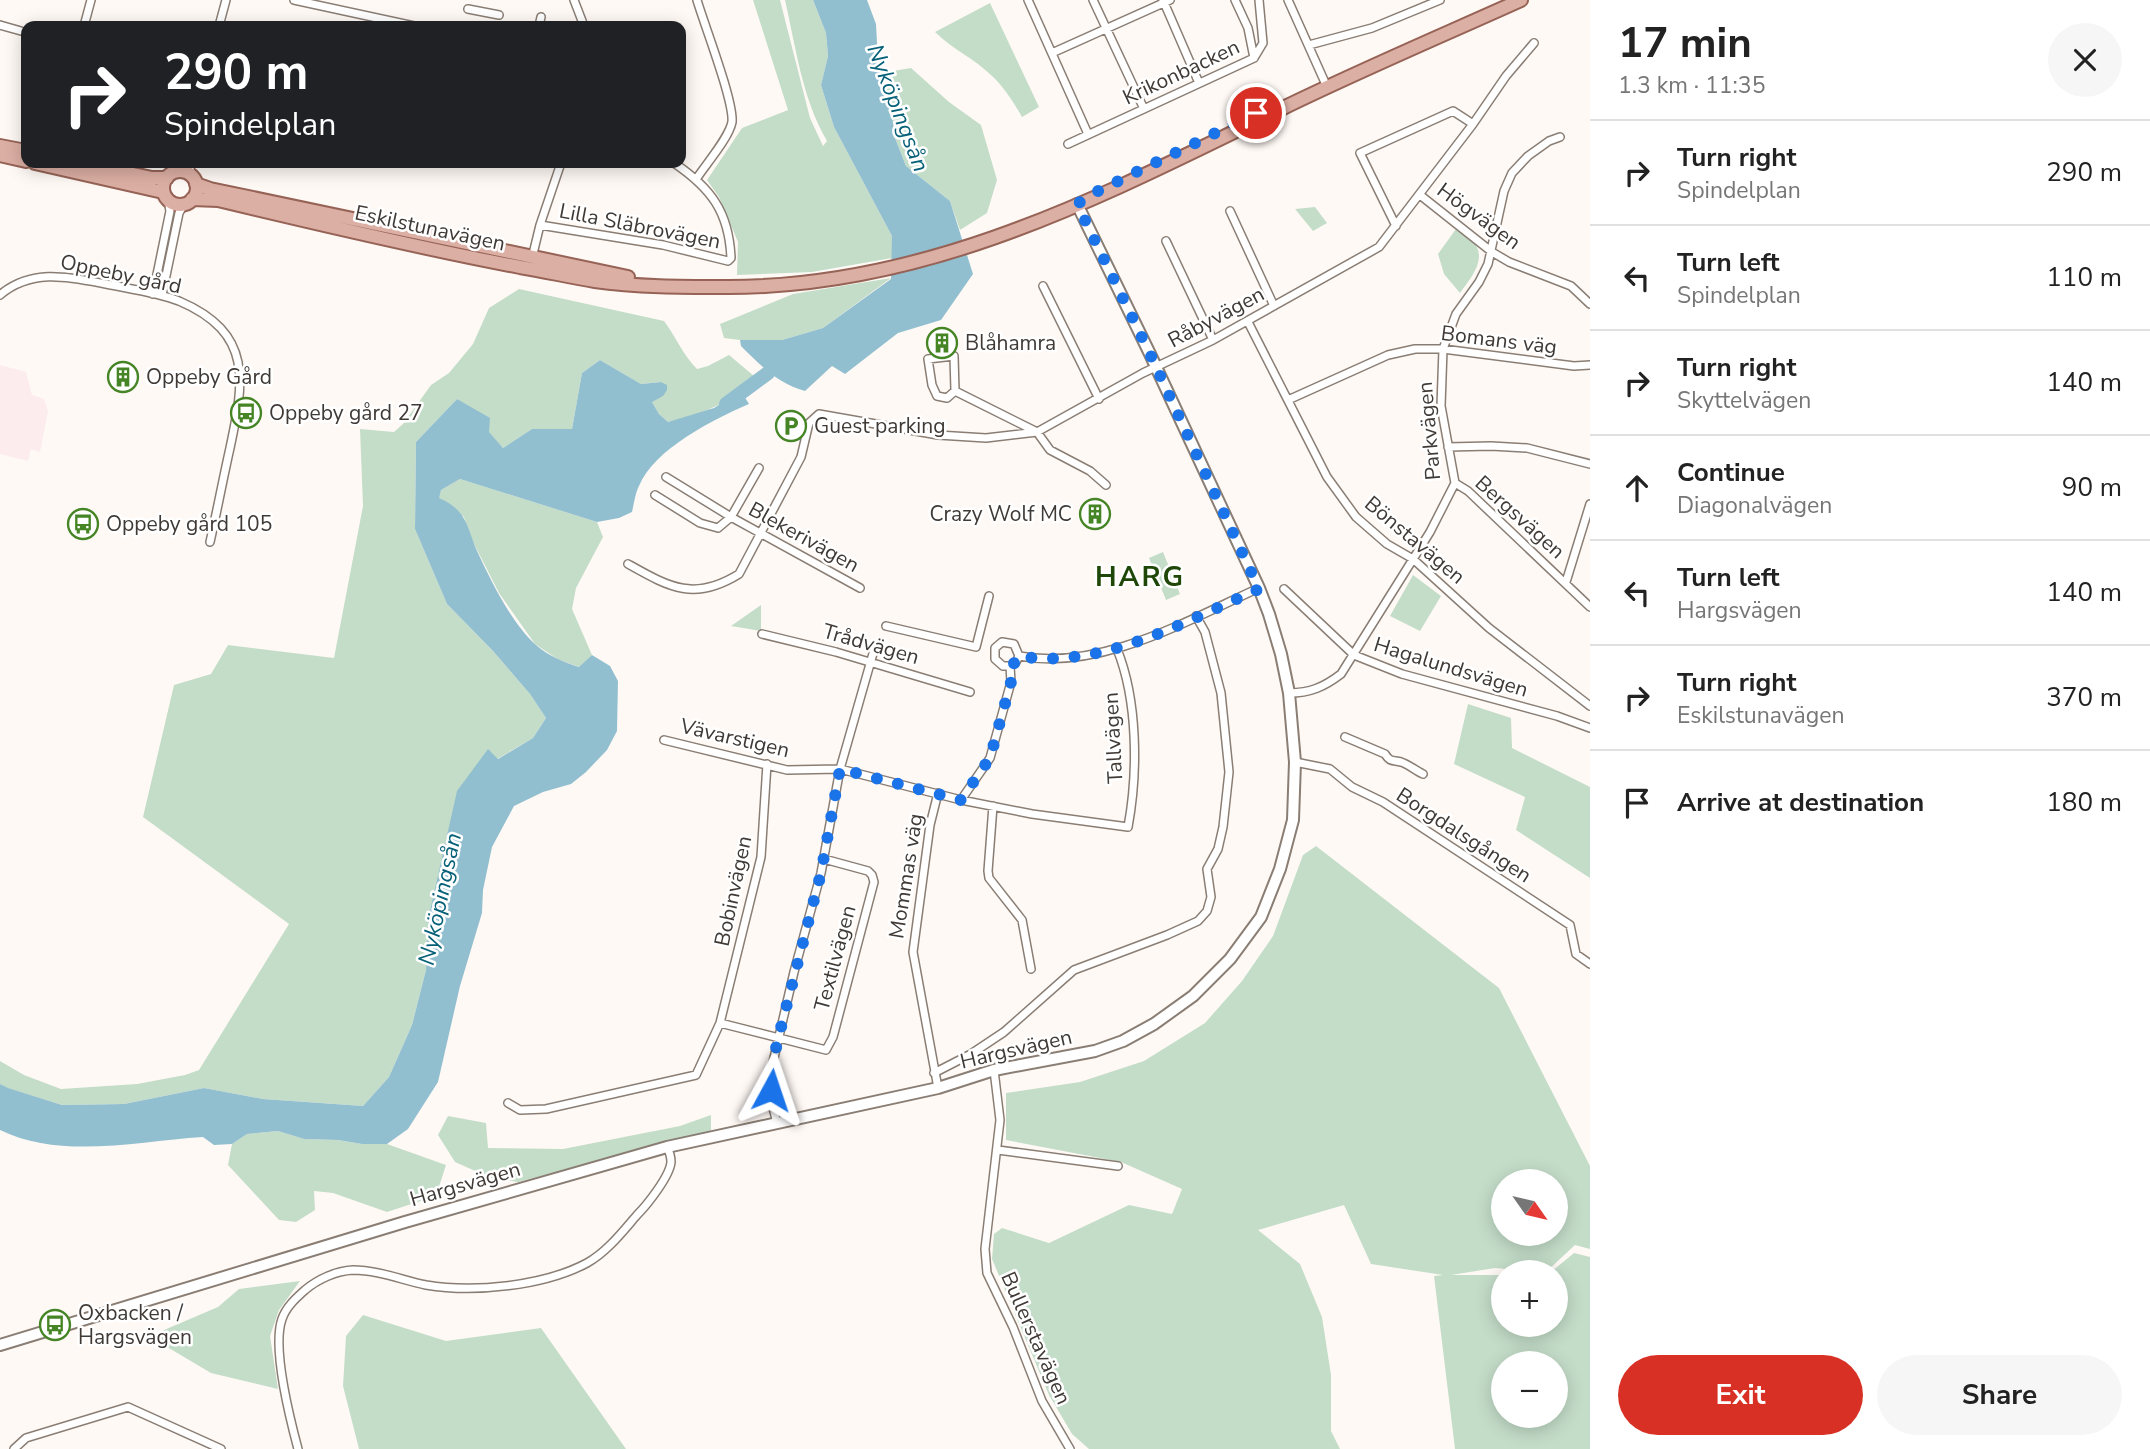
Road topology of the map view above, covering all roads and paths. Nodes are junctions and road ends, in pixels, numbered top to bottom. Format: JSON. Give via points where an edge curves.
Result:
{"nodes":[{"id":1,"x":91,"y":0,"type":"edge"},
{"id":2,"x":226,"y":0,"type":"edge"},
{"id":3,"x":294,"y":0,"type":"edge"},
{"id":4,"x":574,"y":0,"type":"edge"},
{"id":5,"x":697,"y":0,"type":"edge"},
{"id":6,"x":1028,"y":0,"type":"edge"},
{"id":7,"x":1093,"y":0,"type":"edge"},
{"id":8,"x":1235,"y":0,"type":"edge"},
{"id":9,"x":1259,"y":0,"type":"edge"},
{"id":10,"x":1288,"y":0,"type":"edge"},
{"id":11,"x":1440,"y":0,"type":"edge"},
{"id":12,"x":1520,"y":0,"type":"edge"},
{"id":13,"x":1166,"y":1,"type":"edge"},
{"id":14,"x":468,"y":9,"type":"dead end"},
{"id":15,"x":499,"y":15,"type":"dead end"},
{"id":16,"x":541,"y":17,"type":"dead end"},
{"id":17,"x":85,"y":21,"type":"edge"},
{"id":18,"x":220,"y":21,"type":"edge"},
{"id":19,"x":391,"y":21,"type":"edge"},
{"id":20,"x":540,"y":21,"type":"edge"},
{"id":21,"x":582,"y":21,"type":"edge"},
{"id":22,"x":0,"y":25,"type":"edge"},
{"id":23,"x":1106,"y":28,"type":"junction"},
{"id":24,"x":21,"y":31,"type":"dead end"},
{"id":25,"x":1534,"y":43,"type":"dead end"},
{"id":26,"x":1309,"y":45,"type":"junction"},
{"id":27,"x":1052,"y":53,"type":"junction"},
{"id":28,"x":1254,"y":58,"type":"junction"},
{"id":29,"x":1199,"y":83,"type":"junction"},
{"id":30,"x":1326,"y":83,"type":"junction"},
{"id":31,"x":1144,"y":109,"type":"junction"},
{"id":32,"x":1473,"y":124,"type":"junction"},
{"id":33,"x":1088,"y":134,"type":"junction"},
{"id":34,"x":1560,"y":137,"type":"dead end"},
{"id":35,"x":1068,"y":144,"type":"dead end"},
{"id":36,"x":0,"y":146,"type":"edge"},
{"id":37,"x":21,"y":150,"type":"edge"},
{"id":38,"x":0,"y":155,"type":"edge"},
{"id":39,"x":21,"y":160,"type":"edge"},
{"id":40,"x":55,"y":168,"type":"edge"},
{"id":41,"x":105,"y":168,"type":"edge"},
{"id":42,"x":559,"y":168,"type":"edge"},
{"id":43,"x":681,"y":168,"type":"edge"},
{"id":44,"x":183,"y":172,"type":"edge"},
{"id":45,"x":696,"y":178,"type":"junction"},
{"id":46,"x":1420,"y":195,"type":"junction"},
{"id":47,"x":165,"y":196,"type":"junction"},
{"id":48,"x":188,"y":202,"type":"junction"},
{"id":49,"x":1077,"y":204,"type":"junction"},
{"id":50,"x":1230,"y":211,"type":"dead end"},
{"id":51,"x":540,"y":225,"type":"junction"},
{"id":52,"x":1396,"y":226,"type":"junction"},
{"id":53,"x":1166,"y":241,"type":"dead end"},
{"id":54,"x":1492,"y":252,"type":"junction"},
{"id":55,"x":531,"y":263,"type":"junction"},
{"id":56,"x":1043,"y":286,"type":"dead end"},
{"id":57,"x":153,"y":294,"type":"junction"},
{"id":58,"x":0,"y":295,"type":"edge"},
{"id":59,"x":162,"y":295,"type":"junction"},
{"id":60,"x":1590,"y":304,"type":"edge"},
{"id":61,"x":1274,"y":306,"type":"junction"},
{"id":62,"x":1248,"y":321,"type":"junction"},
{"id":63,"x":1213,"y":340,"type":"junction"},
{"id":64,"x":1443,"y":349,"type":"junction"},
{"id":65,"x":1590,"y":365,"type":"edge"},
{"id":66,"x":1156,"y":368,"type":"junction"},
{"id":67,"x":956,"y":391,"type":"junction"},
{"id":68,"x":1099,"y":399,"type":"junction"},
{"id":69,"x":1288,"y":400,"type":"junction"},
{"id":70,"x":1037,"y":432,"type":"junction"},
{"id":71,"x":1448,"y":447,"type":"junction"},
{"id":72,"x":1590,"y":464,"type":"edge"},
{"id":73,"x":760,"y":468,"type":"dead end"},
{"id":74,"x":666,"y":477,"type":"dead end"},
{"id":75,"x":1455,"y":483,"type":"junction"},
{"id":76,"x":1106,"y":485,"type":"dead end"},
{"id":77,"x":655,"y":495,"type":"dead end"},
{"id":78,"x":1590,"y":504,"type":"edge"},
{"id":79,"x":731,"y":517,"type":"junction"},
{"id":80,"x":761,"y":533,"type":"junction"},
{"id":81,"x":210,"y":542,"type":"dead end"},
{"id":82,"x":1413,"y":559,"type":"junction"},
{"id":83,"x":628,"y":564,"type":"dead end"},
{"id":84,"x":1566,"y":582,"type":"junction"},
{"id":85,"x":860,"y":588,"type":"dead end"},
{"id":86,"x":1259,"y":589,"type":"junction"},
{"id":87,"x":1284,"y":589,"type":"dead end"},
{"id":88,"x":989,"y":596,"type":"dead end"},
{"id":89,"x":1590,"y":607,"type":"edge"},
{"id":90,"x":1196,"y":616,"type":"junction"},
{"id":91,"x":886,"y":626,"type":"dead end"},
{"id":92,"x":762,"y":634,"type":"dead end"},
{"id":93,"x":976,"y":648,"type":"junction"},
{"id":94,"x":1117,"y":649,"type":"junction"},
{"id":95,"x":874,"y":650,"type":"dead end"},
{"id":96,"x":994,"y":652,"type":"junction"},
{"id":97,"x":1354,"y":655,"type":"junction"},
{"id":98,"x":1019,"y":656,"type":"junction"},
{"id":99,"x":870,"y":662,"type":"junction"},
{"id":100,"x":1010,"y":666,"type":"junction"},
{"id":101,"x":970,"y":692,"type":"dead end"},
{"id":102,"x":1289,"y":693,"type":"junction"},
{"id":103,"x":1590,"y":706,"type":"edge"},
{"id":104,"x":1590,"y":728,"type":"edge"},
{"id":105,"x":1345,"y":737,"type":"dead end"},
{"id":106,"x":664,"y":740,"type":"dead end"},
{"id":107,"x":1295,"y":762,"type":"junction"},
{"id":108,"x":767,"y":764,"type":"junction"},
{"id":109,"x":840,"y":769,"type":"junction"},
{"id":110,"x":1423,"y":774,"type":"dead end"},
{"id":111,"x":938,"y":793,"type":"junction"},
{"id":112,"x":961,"y":800,"type":"junction"},
{"id":113,"x":993,"y":806,"type":"junction"},
{"id":114,"x":1128,"y":827,"type":"joint"},
{"id":115,"x":824,"y":859,"type":"junction"},
{"id":116,"x":1590,"y":964,"type":"edge"},
{"id":117,"x":1031,"y":969,"type":"dead end"},
{"id":118,"x":720,"y":1023,"type":"junction"},
{"id":119,"x":778,"y":1039,"type":"junction"},
{"id":120,"x":994,"y":1070,"type":"junction"},
{"id":121,"x":934,"y":1073,"type":"junction"},
{"id":122,"x":938,"y":1088,"type":"junction"},
{"id":123,"x":508,"y":1103,"type":"dead end"},
{"id":124,"x":777,"y":1123,"type":"junction"},
{"id":125,"x":667,"y":1147,"type":"junction"},
{"id":126,"x":998,"y":1150,"type":"junction"},
{"id":127,"x":1118,"y":1166,"type":"dead end"},
{"id":128,"x":0,"y":1345,"type":"edge"},
{"id":129,"x":14,"y":1449,"type":"edge"},
{"id":130,"x":221,"y":1449,"type":"edge"},
{"id":131,"x":299,"y":1449,"type":"edge"},
{"id":132,"x":1070,"y":1449,"type":"edge"}],
"edges":[{"from":1,"to":17,"type":"street"},
{"from":2,"to":18,"type":"street"},
{"from":3,"to":19,"type":"street"},
{"from":4,"to":21,"type":"street"},
{"from":5,"to":45,"type":"street","via":[[732,122]]},
{"from":6,"to":27,"type":"street"},
{"from":7,"to":23,"type":"street"},
{"from":8,"to":28,"type":"street","via":[[1248,28]]},
{"from":9,"to":28,"type":"street","name":"Krikonbacken","via":[[1263,43]]},
{"from":10,"to":26,"type":"street"},
{"from":11,"to":26,"type":"street","via":[[1372,28]]},
{"from":12,"to":30,"type":"main road","name":"Eskilstunavägen"},
{"from":13,"to":23,"type":"street"},
{"from":13,"to":29,"type":"street"},
{"from":14,"to":15,"type":"street"},
{"from":16,"to":20,"type":"street"},
{"from":22,"to":24,"type":"street"},
{"from":23,"to":27,"type":"street"},
{"from":23,"to":31,"type":"street"},
{"from":25,"to":32,"type":"street","name":"Råbyvägen"},
{"from":26,"to":30,"type":"street"},
{"from":27,"to":33,"type":"street"},
{"from":28,"to":29,"type":"street","name":"Krikonbacken"},
{"from":29,"to":31,"type":"street","name":"Krikonbacken"},
{"from":30,"to":49,"type":"main road","name":"Eskilstunavägen","via":[[1099,198]]},
{"from":31,"to":33,"type":"street","name":"Krikonbacken"},
{"from":32,"to":46,"type":"street","name":"Råbyvägen"},
{"from":32,"to":52,"type":"street","via":[[1453,111],[1360,153]]},
{"from":33,"to":35,"type":"street","name":"Krikonbacken"},
{"from":34,"to":54,"type":"street","name":"Parkvägen","via":[[1528,156],[1512,173]]},
{"from":36,"to":37,"type":"main road"},
{"from":38,"to":39,"type":"main road"},
{"from":40,"to":47,"type":"main road"},
{"from":41,"to":44,"type":"main road","name":"Eskilstunavägen","via":[[152,178]]},
{"from":42,"to":51,"type":"street"},
{"from":43,"to":45,"type":"street"},
{"from":44,"to":47,"type":"main road"},
{"from":44,"to":48,"type":"main road","via":[[195,195]]},
{"from":44,"to":55,"type":"main road","name":"Eskilstunavägen","via":[[237,195]]},
{"from":45,"to":51,"type":"street","name":"Lilla Släbrovägen","via":[[723,216],[730,237],[729,261]]},
{"from":46,"to":52,"type":"street","name":"Råbyvägen"},
{"from":46,"to":54,"type":"street","name":"Högvägen"},
{"from":47,"to":48,"type":"main road","name":"Eskilstunavägen","via":[[175,204]]},
{"from":47,"to":57,"type":"street","via":[[170,211]]},
{"from":48,"to":55,"type":"main road","name":"Eskilstunavägen","via":[[218,200],[437,251]]},
{"from":48,"to":59,"type":"street","via":[[179,213]]},
{"from":49,"to":55,"type":"main road","name":"Eskilstunavägen","via":[[985,243],[906,266],[773,285],[597,281]]},
{"from":49,"to":66,"type":"street","name":"Hargsvägen"},
{"from":50,"to":61,"type":"street"},
{"from":51,"to":55,"type":"street"},
{"from":52,"to":61,"type":"street","name":"Råbyvägen","via":[[1379,247]]},
{"from":53,"to":63,"type":"street"},
{"from":54,"to":60,"type":"street","name":"Högvägen","via":[[1571,286]]},
{"from":54,"to":64,"type":"street","name":"Parkvägen","via":[[1479,282],[1456,314]]},
{"from":56,"to":68,"type":"street"},
{"from":57,"to":58,"type":"street","name":"Oppeby gård","via":[[61,275],[40,276]]},
{"from":57,"to":59,"type":"street","name":"Oppeby gård"},
{"from":59,"to":81,"type":"street","name":"Oppeby gård","via":[[197,310],[216,325],[229,339],[241,370],[241,398]]},
{"from":61,"to":62,"type":"street","name":"Råbyvägen"},
{"from":62,"to":63,"type":"street","name":"Råbyvägen"},
{"from":62,"to":69,"type":"street","name":"Bönstavägen"},
{"from":63,"to":66,"type":"street","name":"Råbyvägen"},
{"from":64,"to":65,"type":"street","name":"Bomans väg"},
{"from":64,"to":69,"type":"street","name":"Bomans väg","via":[[1388,355]]},
{"from":64,"to":71,"type":"street","name":"Parkvägen","via":[[1441,406]]},
{"from":66,"to":68,"type":"street","name":"Råbyvägen"},
{"from":66,"to":86,"type":"street","name":"Hargsvägen"},
{"from":67,"to":67,"type":"street","via":[[954,356],[928,359],[937,396],[947,398]]},
{"from":67,"to":70,"type":"street"},
{"from":68,"to":70,"type":"street","name":"Råbyvägen"},
{"from":69,"to":82,"type":"street","name":"Bönstavägen","via":[[1327,477],[1356,517]]},
{"from":70,"to":76,"type":"street","via":[[1050,450]]},
{"from":70,"to":80,"type":"street","name":"Råbyvägen","via":[[986,438],[938,435],[818,414],[809,423],[801,457]]},
{"from":71,"to":72,"type":"street","via":[[1527,448]]},
{"from":71,"to":75,"type":"street","name":"Parkvägen"},
{"from":73,"to":79,"type":"street","name":"Blekerivägen"},
{"from":74,"to":79,"type":"street","name":"Blekerivägen"},
{"from":75,"to":82,"type":"street","name":"Parkvägen"},
{"from":75,"to":84,"type":"street","name":"Bergsvägen"},
{"from":77,"to":79,"type":"street","name":"Blekerivägen","via":[[700,523],[718,528]]},
{"from":78,"to":84,"type":"street"},
{"from":79,"to":80,"type":"street","name":"Blekerivägen"},
{"from":80,"to":83,"type":"street","via":[[739,574],[724,584],[696,591],[663,584]]},
{"from":80,"to":85,"type":"street","name":"Blekerivägen"},
{"from":82,"to":97,"type":"street","name":"Parkvägen"},
{"from":82,"to":103,"type":"street","name":"Bönstavägen","via":[[1489,628]]},
{"from":84,"to":89,"type":"street","name":"Bergsvägen"},
{"from":86,"to":90,"type":"street"},
{"from":86,"to":102,"type":"street","name":"Hargsvägen"},
{"from":87,"to":97,"type":"street","name":"Hagalundsvägen"},
{"from":88,"to":93,"type":"street"},
{"from":90,"to":94,"type":"street"},
{"from":90,"to":121,"type":"street","via":[[1205,632],[1221,693],[1228,762],[1223,827],[1207,869],[1211,897],[1207,911],[1177,931],[1074,970],[1004,1032]]},
{"from":91,"to":93,"type":"street"},
{"from":92,"to":99,"type":"street","name":"Trådvägen"},
{"from":93,"to":96,"type":"street"},
{"from":94,"to":98,"type":"street","via":[[1057,659]]},
{"from":94,"to":114,"type":"street","name":"Tallvägen","via":[[1132,707],[1134,797]]},
{"from":95,"to":99,"type":"street"},
{"from":96,"to":98,"type":"street","via":[[1006,641],[1014,644]]},
{"from":96,"to":100,"type":"street","via":[[999,665]]},
{"from":97,"to":102,"type":"street","name":"Parkvägen","via":[[1324,687]]},
{"from":97,"to":104,"type":"street","name":"Hagalundsvägen","via":[[1402,674]]},
{"from":98,"to":100,"type":"street"},
{"from":99,"to":101,"type":"street","name":"Trådvägen"},
{"from":99,"to":109,"type":"street"},
{"from":100,"to":112,"type":"street","via":[[1011,682],[990,758]]},
{"from":102,"to":107,"type":"street","name":"Hargsvägen"},
{"from":105,"to":110,"type":"street"},
{"from":106,"to":108,"type":"street","name":"Vävarstigen"},
{"from":107,"to":116,"type":"street","name":"Borgdalsgången","via":[[1330,769],[1570,925],[1576,954]]},
{"from":107,"to":120,"type":"street","name":"Hargsvägen","via":[[1293,820],[1261,917],[1230,959],[1194,996],[1123,1041],[1095,1051]]},
{"from":108,"to":109,"type":"street","name":"Vävarstigen","via":[[787,770]]},
{"from":108,"to":118,"type":"street","name":"Bobinvägen","via":[[761,857]]},
{"from":109,"to":111,"type":"street","name":"Vävarstigen"},
{"from":109,"to":115,"type":"street"},
{"from":111,"to":112,"type":"street","name":"Vävarstigen"},
{"from":111,"to":121,"type":"street","name":"Mommas väg","via":[[913,952]]},
{"from":112,"to":113,"type":"street","name":"Vävarstigen"},
{"from":113,"to":114,"type":"street","name":"Vävarstigen"},
{"from":113,"to":117,"type":"street","via":[[989,878],[1022,920]]},
{"from":115,"to":119,"type":"street"},
{"from":115,"to":119,"type":"street","name":"Textilvägen","via":[[868,871],[874,881],[826,1050]]},
{"from":118,"to":119,"type":"street"},
{"from":118,"to":123,"type":"street","name":"Bobinvägen","via":[[696,1075],[546,1109],[520,1110]]},
{"from":119,"to":124,"type":"street","via":[[770,1075]]},
{"from":120,"to":122,"type":"street","name":"Hargsvägen"},
{"from":120,"to":126,"type":"street","name":"Bullerstavägen"},
{"from":121,"to":122,"type":"street","name":"Mommas väg"},
{"from":122,"to":124,"type":"street","name":"Hargsvägen"},
{"from":124,"to":125,"type":"street","name":"Hargsvägen"},
{"from":125,"to":128,"type":"street","name":"Hargsvägen"},
{"from":125,"to":131,"type":"street","via":[[668,1171],[644,1208],[589,1262],[531,1281],[492,1286],[453,1288],[351,1270],[324,1277],[309,1287],[282,1317],[278,1337]]},
{"from":126,"to":127,"type":"street"},
{"from":126,"to":132,"type":"street","name":"Bullerstavägen","via":[[985,1249],[987,1273],[1042,1401]]},
{"from":129,"to":130,"type":"street","via":[[26,1438],[128,1407]]}]}
